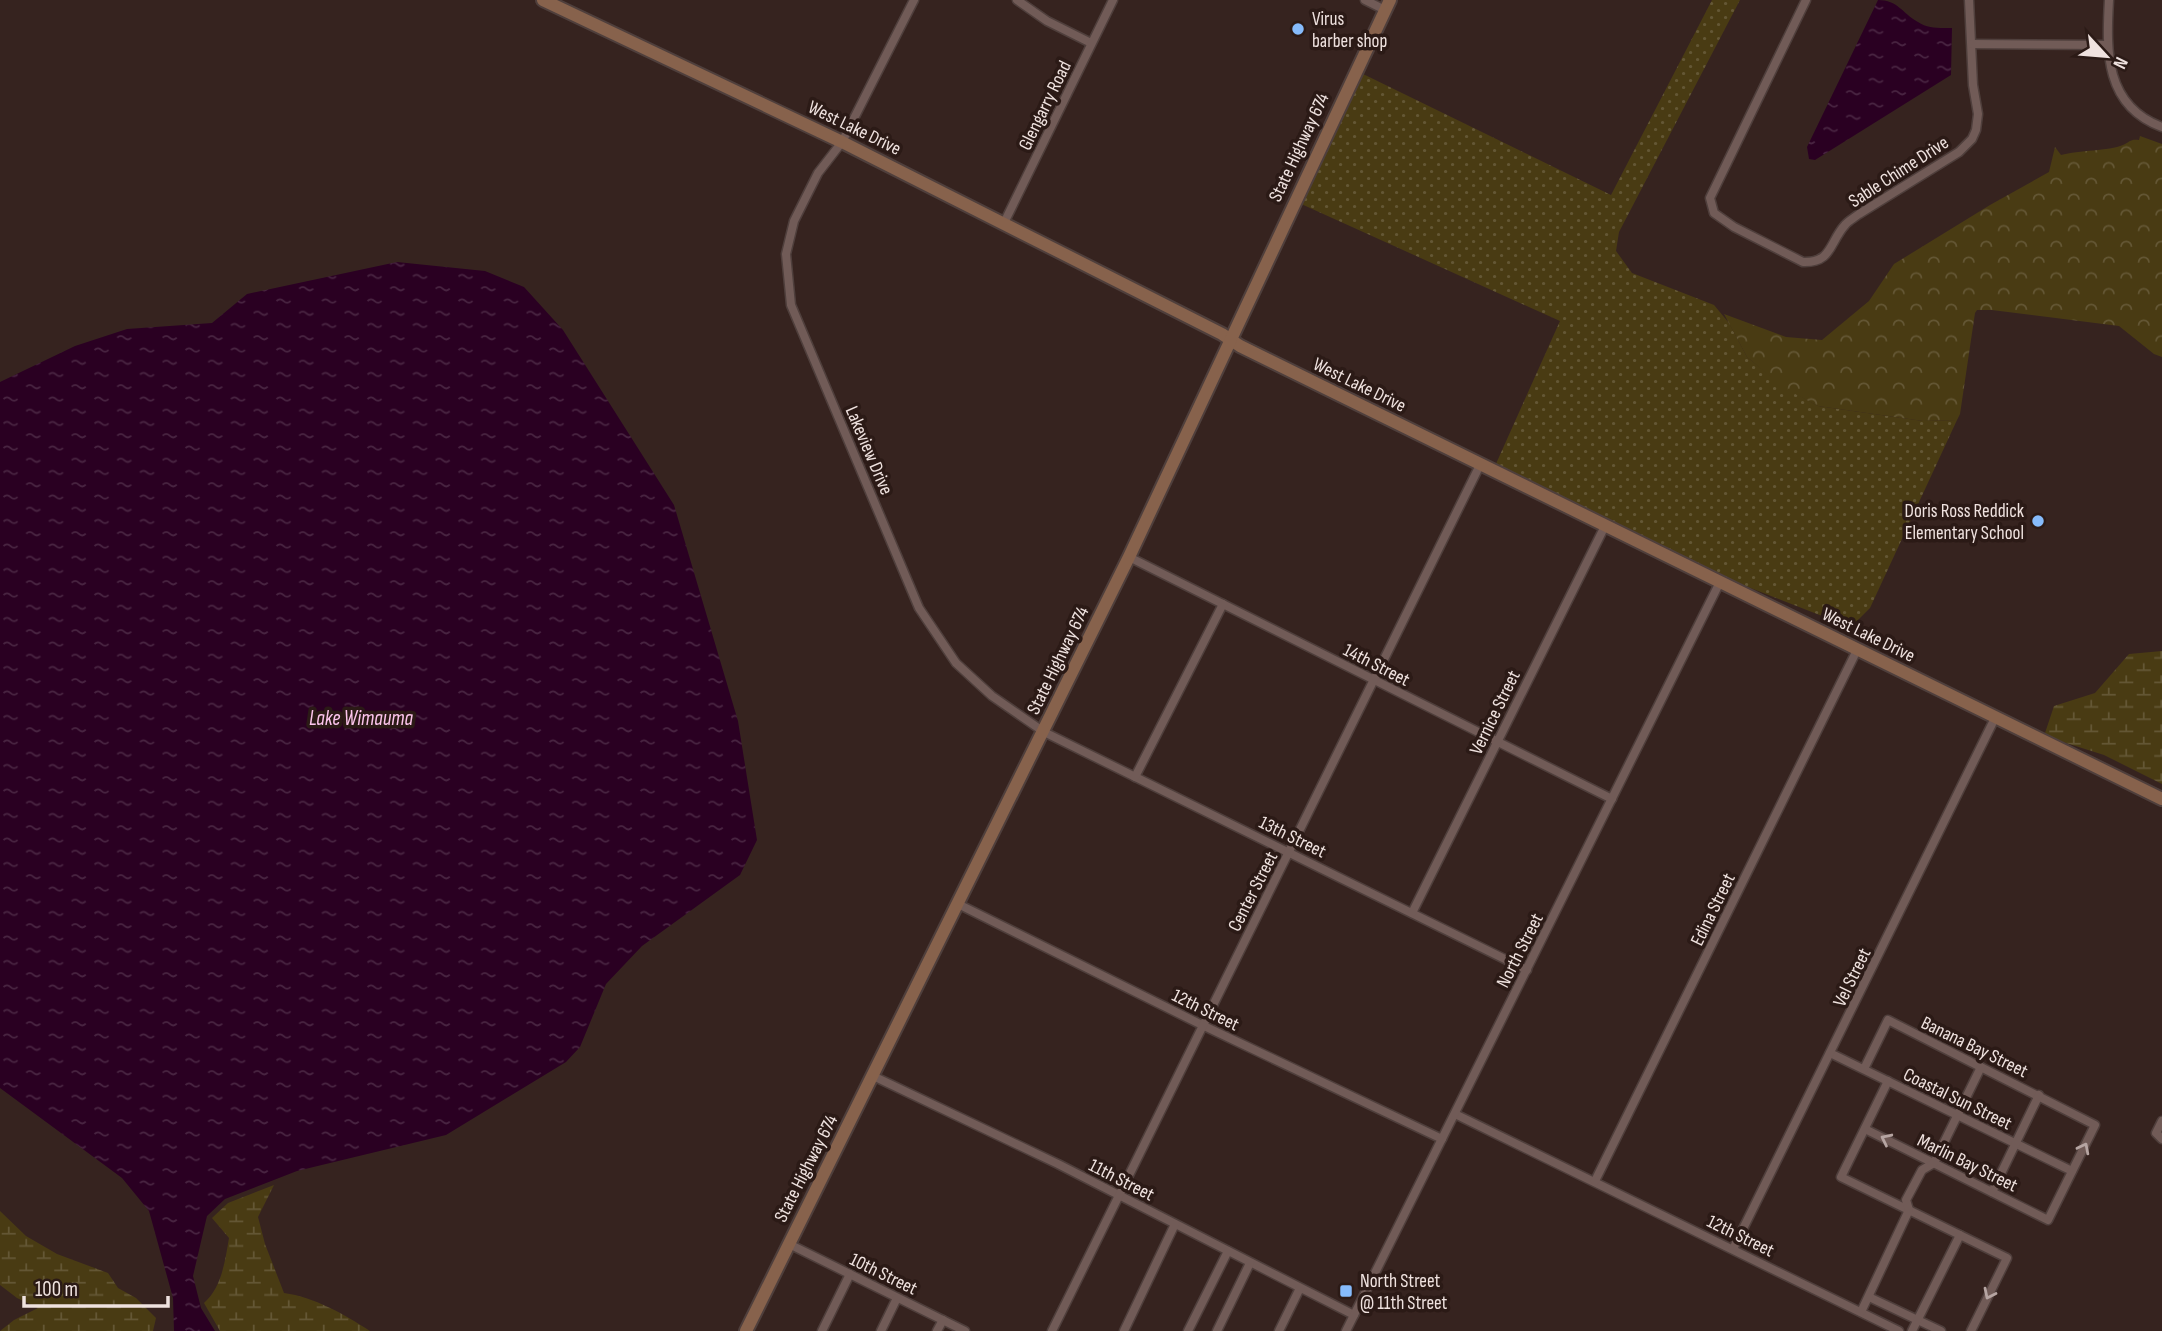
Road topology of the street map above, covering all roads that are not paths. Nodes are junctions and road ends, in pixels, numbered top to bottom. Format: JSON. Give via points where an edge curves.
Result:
{"nodes":[{"id":1,"x":543,"y":0,"type":"edge"},
{"id":2,"x":914,"y":0,"type":"edge"},
{"id":3,"x":1017,"y":0,"type":"edge"},
{"id":4,"x":1113,"y":0,"type":"edge"},
{"id":5,"x":1365,"y":0,"type":"edge"},
{"id":6,"x":1806,"y":0,"type":"edge"},
{"id":7,"x":1969,"y":0,"type":"edge"},
{"id":8,"x":2109,"y":0,"type":"edge"},
{"id":9,"x":1387,"y":5,"type":"edge"},
{"id":10,"x":1091,"y":43,"type":"junction"},
{"id":11,"x":1972,"y":44,"type":"junction"},
{"id":12,"x":2108,"y":44,"type":"junction"},
{"id":13,"x":2162,"y":127,"type":"edge"},
{"id":14,"x":842,"y":142,"type":"junction"},
{"id":15,"x":1004,"y":223,"type":"junction"},
{"id":16,"x":1231,"y":340,"type":"junction"},
{"id":17,"x":1480,"y":465,"type":"junction"},
{"id":18,"x":1605,"y":526,"type":"junction"},
{"id":19,"x":1129,"y":557,"type":"junction"},
{"id":20,"x":1720,"y":582,"type":"junction"},
{"id":21,"x":1223,"y":604,"type":"junction"},
{"id":22,"x":1857,"y":650,"type":"junction"},
{"id":23,"x":1375,"y":680,"type":"junction"},
{"id":24,"x":1995,"y":718,"type":"junction"},
{"id":25,"x":1044,"y":732,"type":"junction"},
{"id":26,"x":1497,"y":741,"type":"junction"},
{"id":27,"x":1135,"y":777,"type":"junction"},
{"id":28,"x":1612,"y":799,"type":"junction"},
{"id":29,"x":2162,"y":799,"type":"edge"},
{"id":30,"x":1290,"y":852,"type":"junction"},
{"id":31,"x":958,"y":904,"type":"junction"},
{"id":32,"x":1412,"y":913,"type":"junction"},
{"id":33,"x":1527,"y":970,"type":"junction"},
{"id":34,"x":1202,"y":1025,"type":"junction"},
{"id":35,"x":1830,"y":1053,"type":"junction"},
{"id":36,"x":1982,"y":1067,"type":"junction"},
{"id":37,"x":1864,"y":1069,"type":"junction"},
{"id":38,"x":873,"y":1076,"type":"junction"},
{"id":39,"x":1888,"y":1081,"type":"junction"},
{"id":40,"x":2039,"y":1095,"type":"junction"},
{"id":41,"x":1455,"y":1114,"type":"junction"},
{"id":42,"x":1958,"y":1114,"type":"junction"},
{"id":43,"x":2162,"y":1121,"type":"edge"},
{"id":44,"x":1865,"y":1129,"type":"junction"},
{"id":45,"x":1442,"y":1139,"type":"junction"},
{"id":46,"x":2162,"y":1139,"type":"edge"},
{"id":47,"x":2016,"y":1143,"type":"junction"},
{"id":48,"x":1934,"y":1163,"type":"junction"},
{"id":49,"x":2072,"y":1171,"type":"junction"},
{"id":50,"x":1595,"y":1181,"type":"junction"},
{"id":51,"x":1992,"y":1192,"type":"junction"},
{"id":52,"x":1119,"y":1194,"type":"junction"},
{"id":53,"x":1909,"y":1210,"type":"junction"},
{"id":54,"x":1175,"y":1224,"type":"junction"},
{"id":55,"x":1960,"y":1235,"type":"junction"},
{"id":56,"x":789,"y":1244,"type":"junction"},
{"id":57,"x":1733,"y":1249,"type":"junction"},
{"id":58,"x":1228,"y":1251,"type":"junction"},
{"id":59,"x":1250,"y":1263,"type":"junction"},
{"id":60,"x":850,"y":1274,"type":"junction"},
{"id":61,"x":1300,"y":1288,"type":"junction"},
{"id":62,"x":1870,"y":1297,"type":"junction"},
{"id":63,"x":897,"y":1298,"type":"junction"},
{"id":64,"x":1861,"y":1312,"type":"junction"},
{"id":65,"x":1354,"y":1315,"type":"junction"},
{"id":66,"x":943,"y":1320,"type":"junction"},
{"id":67,"x":1917,"y":1320,"type":"junction"},
{"id":68,"x":1880,"y":1327,"type":"edge"},
{"id":69,"x":746,"y":1331,"type":"edge"},
{"id":70,"x":822,"y":1331,"type":"edge"},
{"id":71,"x":881,"y":1331,"type":"edge"},
{"id":72,"x":937,"y":1331,"type":"edge"},
{"id":73,"x":965,"y":1331,"type":"edge"},
{"id":74,"x":1052,"y":1331,"type":"edge"},
{"id":75,"x":1124,"y":1331,"type":"edge"},
{"id":76,"x":1188,"y":1331,"type":"edge"},
{"id":77,"x":1217,"y":1331,"type":"edge"},
{"id":78,"x":1279,"y":1331,"type":"edge"},
{"id":79,"x":1346,"y":1331,"type":"edge"},
{"id":80,"x":1899,"y":1331,"type":"edge"},
{"id":81,"x":1912,"y":1331,"type":"edge"},
{"id":82,"x":1941,"y":1331,"type":"edge"},
{"id":83,"x":1971,"y":1331,"type":"edge"}],
"edges":[{"from":1,"to":14,"type":"street","name":"West Lake Drive"},
{"from":2,"to":14,"type":"street","name":"Lakeview Drive"},
{"from":3,"to":10,"type":"street"},
{"from":4,"to":10,"type":"street","name":"Glengarry Road"},
{"from":5,"to":9,"type":"street"},
{"from":6,"to":11,"type":"street","name":"Sable Chime Drive","via":[[1710,198],[1714,213],[1734,227],[1804,262],[1823,258],[1845,225],[1972,139],[1978,114]]},
{"from":7,"to":11,"type":"street","name":"Sable Chime Drive"},
{"from":8,"to":12,"type":"street"},
{"from":9,"to":16,"type":"street","name":"State Highway 674"},
{"from":10,"to":15,"type":"street","name":"Glengarry Road"},
{"from":11,"to":12,"type":"street"},
{"from":12,"to":13,"type":"street","via":[[2116,85],[2126,102],[2140,117]]},
{"from":14,"to":15,"type":"street","name":"West Lake Drive"},
{"from":14,"to":25,"type":"street","name":"Lakeview Drive","via":[[818,173],[794,221],[786,254],[792,305],[919,608],[956,663],[992,696]]},
{"from":15,"to":16,"type":"street","name":"West Lake Drive"},
{"from":16,"to":17,"type":"street","name":"West Lake Drive"},
{"from":16,"to":19,"type":"street","name":"State Highway 674"},
{"from":17,"to":18,"type":"street","name":"West Lake Drive"},
{"from":17,"to":23,"type":"street","name":"Center Street"},
{"from":18,"to":20,"type":"street","name":"West Lake Drive"},
{"from":18,"to":26,"type":"street","name":"Vernice Street"},
{"from":19,"to":21,"type":"street","name":"14th Street"},
{"from":19,"to":25,"type":"street","name":"State Highway 674"},
{"from":20,"to":22,"type":"street","name":"West Lake Drive"},
{"from":20,"to":28,"type":"street","name":"North Street"},
{"from":21,"to":23,"type":"street","name":"14th Street"},
{"from":21,"to":27,"type":"street"},
{"from":22,"to":24,"type":"street","name":"West Lake Drive"},
{"from":22,"to":50,"type":"street","name":"Edina Street"},
{"from":23,"to":26,"type":"street","name":"14th Street"},
{"from":23,"to":30,"type":"street","name":"Center Street"},
{"from":24,"to":29,"type":"street","name":"West Lake Drive"},
{"from":24,"to":35,"type":"street","name":"Vel Street"},
{"from":25,"to":27,"type":"street","name":"13th Street"},
{"from":25,"to":31,"type":"street","name":"State Highway 674"},
{"from":26,"to":28,"type":"street","name":"14th Street"},
{"from":26,"to":32,"type":"street","name":"Vernice Street"},
{"from":27,"to":30,"type":"street","name":"13th Street"},
{"from":28,"to":33,"type":"street","name":"North Street"},
{"from":30,"to":32,"type":"street","name":"13th Street"},
{"from":30,"to":34,"type":"street","name":"Center Street"},
{"from":31,"to":34,"type":"street","name":"12th Street"},
{"from":31,"to":38,"type":"street","name":"State Highway 674"},
{"from":32,"to":33,"type":"street","name":"13th Street"},
{"from":33,"to":41,"type":"street","name":"North Street"},
{"from":34,"to":45,"type":"street","name":"12th Street"},
{"from":34,"to":52,"type":"street","name":"Center Street"},
{"from":35,"to":37,"type":"street","name":"Coastal Sun Street"},
{"from":35,"to":57,"type":"street","name":"Vel Street"},
{"from":36,"to":37,"type":"street","name":"Banana Bay Street","via":[[1888,1020]]},
{"from":36,"to":40,"type":"street","name":"Banana Bay Street"},
{"from":36,"to":42,"type":"street"},
{"from":37,"to":39,"type":"street","name":"Coastal Sun Street"},
{"from":38,"to":52,"type":"street","name":"11th Street"},
{"from":38,"to":56,"type":"street","name":"State Highway 674"},
{"from":39,"to":42,"type":"street","name":"Coastal Sun Street"},
{"from":39,"to":44,"type":"street"},
{"from":40,"to":47,"type":"street"},
{"from":49,"to":40,"type":"street","name":"Banana Bay Street","one_way":true,"via":[[2095,1125]]},
{"from":41,"to":45,"type":"street","name":"North Street"},
{"from":41,"to":50,"type":"street","name":"12th Street"},
{"from":42,"to":47,"type":"street","name":"Coastal Sun Street"},
{"from":42,"to":48,"type":"street"},
{"from":43,"to":46,"type":"street","via":[[2156,1133]]},
{"from":48,"to":44,"type":"street","name":"Marlin Bay Street","one_way":true},
{"from":44,"to":53,"type":"street","via":[[1841,1177]]},
{"from":45,"to":65,"type":"street","name":"North Street"},
{"from":47,"to":49,"type":"street","name":"Coastal Sun Street"},
{"from":47,"to":51,"type":"street"},
{"from":48,"to":51,"type":"street","name":"Marlin Bay Street"},
{"from":48,"to":53,"type":"street","via":[[1922,1170],[1906,1200]]},
{"from":49,"to":51,"type":"street","name":"Marlin Bay Street","via":[[2048,1220]]},
{"from":50,"to":57,"type":"street","name":"12th Street"},
{"from":52,"to":54,"type":"street","name":"11th Street"},
{"from":52,"to":74,"type":"street","name":"Center Street"},
{"from":53,"to":55,"type":"street"},
{"from":53,"to":62,"type":"street"},
{"from":54,"to":58,"type":"street","name":"11th Street"},
{"from":54,"to":75,"type":"street"},
{"from":55,"to":67,"type":"street"},
{"from":55,"to":83,"type":"street","one_way":true,"via":[[2007,1258]]},
{"from":56,"to":60,"type":"street","name":"10th Street"},
{"from":56,"to":69,"type":"street","name":"State Highway 674"},
{"from":57,"to":64,"type":"street","name":"12th Street"},
{"from":58,"to":59,"type":"street","name":"11th Street"},
{"from":58,"to":76,"type":"street"},
{"from":59,"to":61,"type":"street","name":"11th Street"},
{"from":59,"to":77,"type":"street"},
{"from":60,"to":63,"type":"street","name":"10th Street"},
{"from":60,"to":70,"type":"street"},
{"from":61,"to":65,"type":"street","name":"11th Street"},
{"from":61,"to":78,"type":"street"},
{"from":62,"to":64,"type":"street"},
{"from":62,"to":67,"type":"street"},
{"from":63,"to":66,"type":"street","name":"10th Street"},
{"from":63,"to":71,"type":"street"},
{"from":64,"to":68,"type":"street","name":"12th Street"},
{"from":65,"to":79,"type":"street","name":"North Street"},
{"from":66,"to":72,"type":"street"},
{"from":66,"to":73,"type":"street","name":"10th Street"},
{"from":67,"to":81,"type":"street"},
{"from":67,"to":82,"type":"street"},
{"from":68,"to":80,"type":"street","name":"12th Street"}]}
